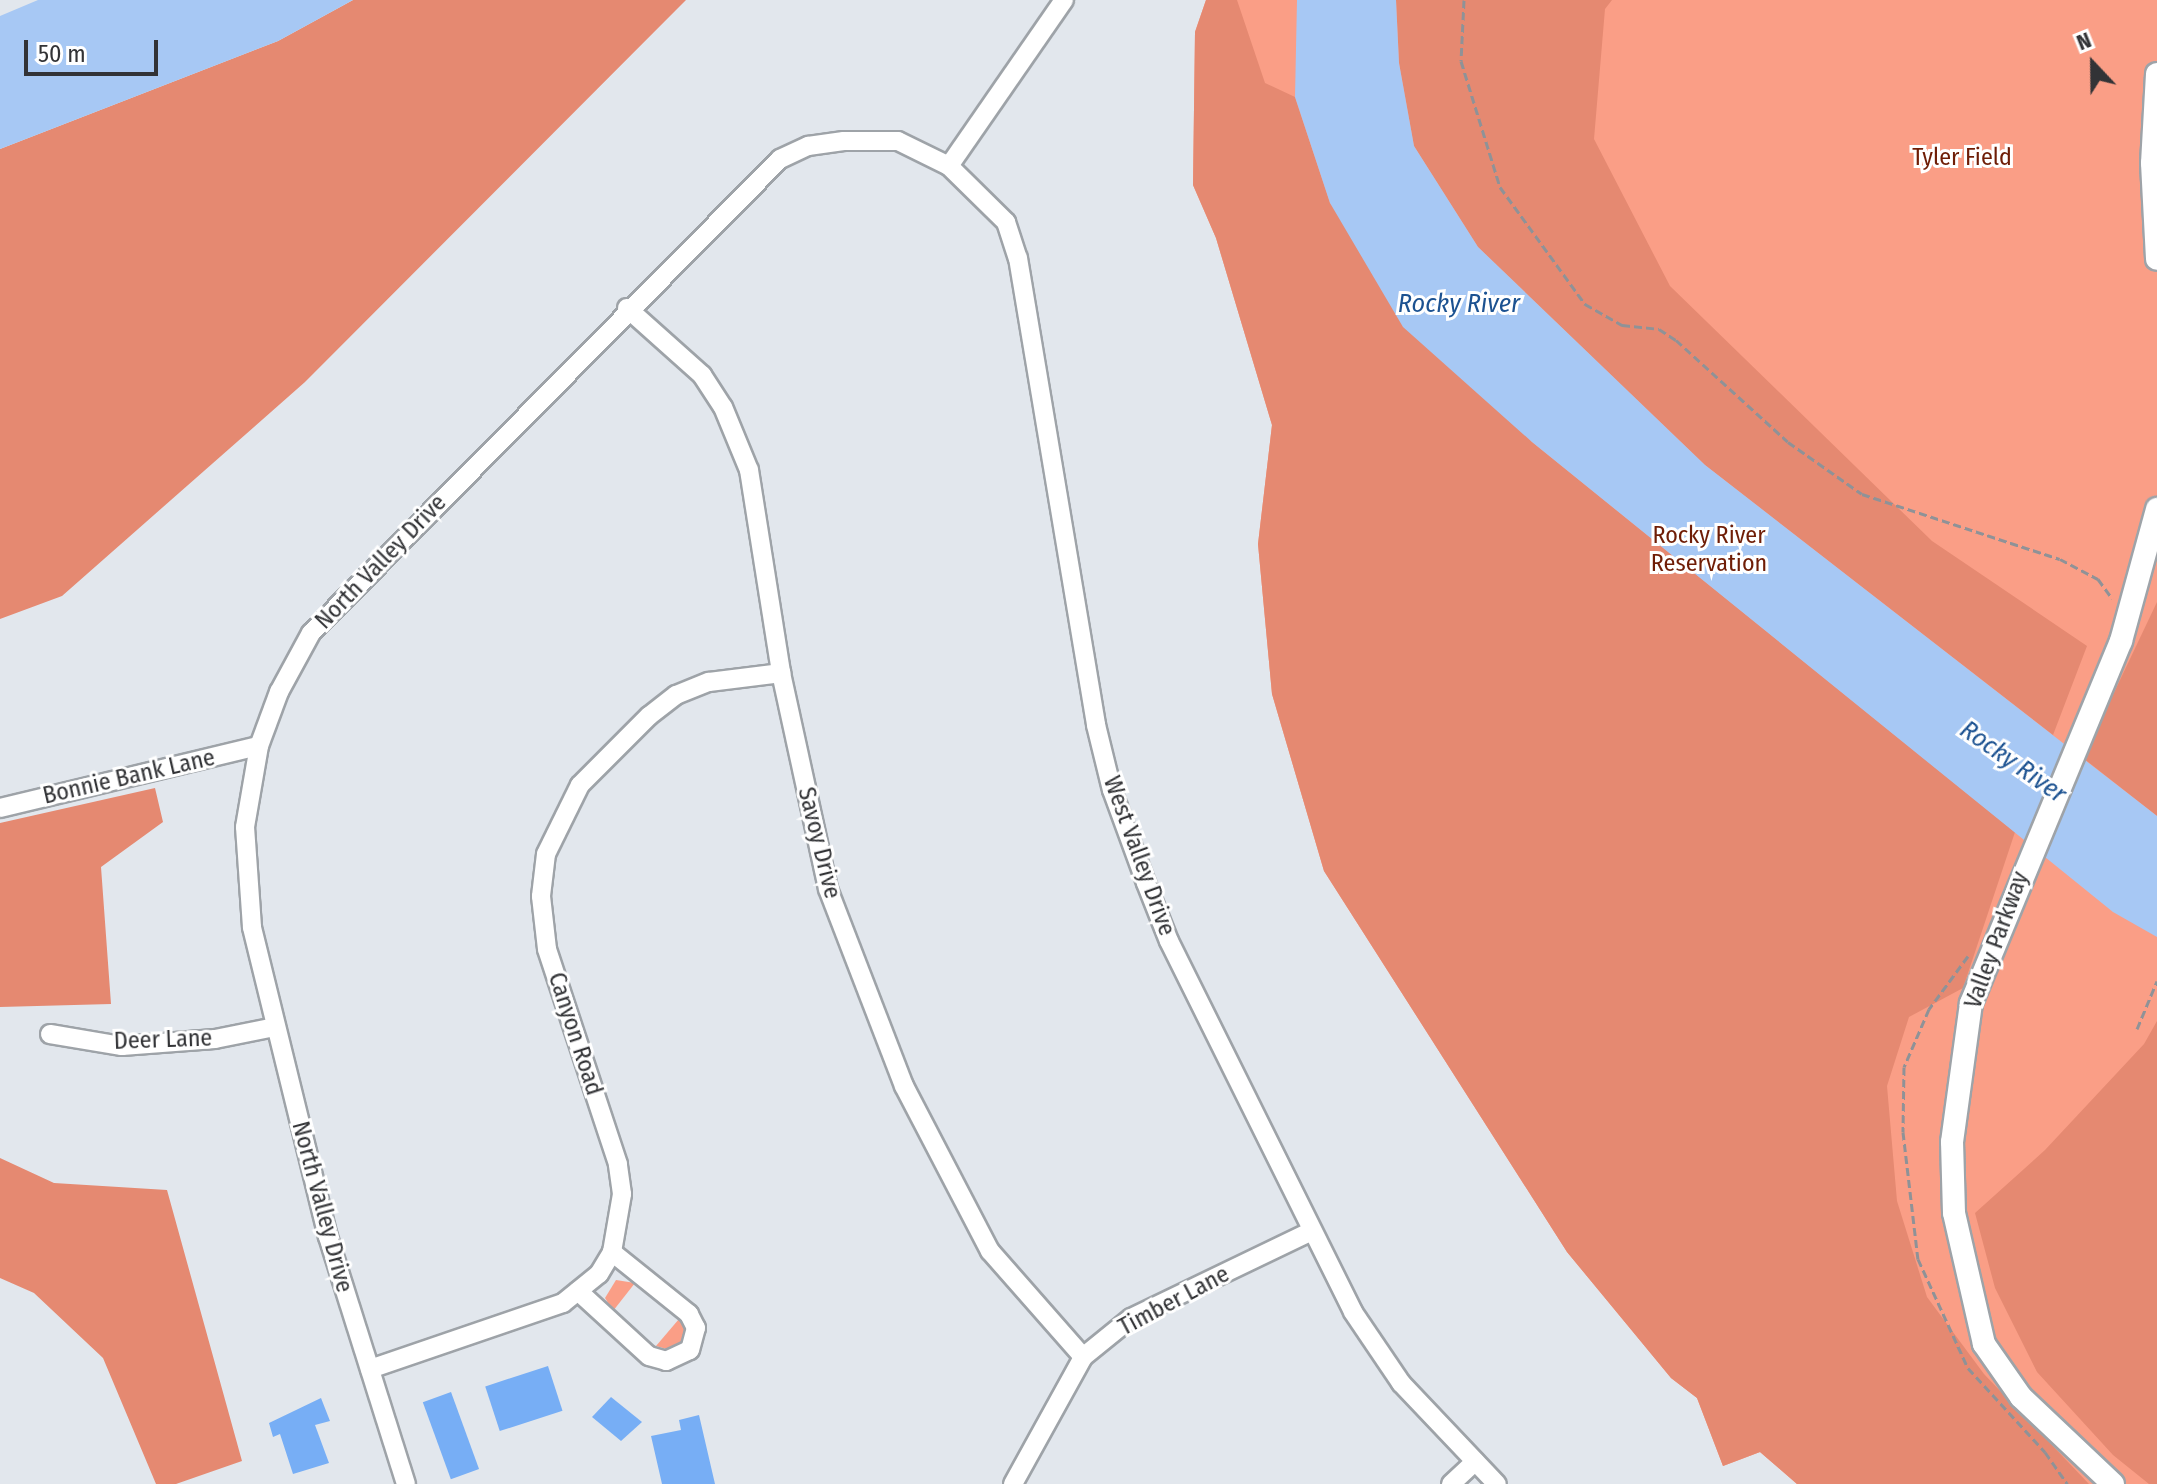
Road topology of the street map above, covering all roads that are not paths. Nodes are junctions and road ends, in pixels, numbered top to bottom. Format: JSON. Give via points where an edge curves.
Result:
{"nodes":[{"id":1,"x":1064,"y":0,"type":"edge"},
{"id":2,"x":2157,"y":74,"type":"edge"},
{"id":3,"x":949,"y":166,"type":"junction"},
{"id":4,"x":2157,"y":259,"type":"edge"},
{"id":5,"x":627,"y":308,"type":"junction"},
{"id":6,"x":2157,"y":509,"type":"edge"},
{"id":7,"x":781,"y":673,"type":"junction"},
{"id":8,"x":259,"y":746,"type":"junction"},
{"id":9,"x":0,"y":808,"type":"edge"},
{"id":10,"x":275,"y":1027,"type":"junction"},
{"id":11,"x":50,"y":1034,"type":"dead end"},
{"id":12,"x":1312,"y":1231,"type":"junction"},
{"id":13,"x":612,"y":1252,"type":"junction"},
{"id":14,"x":578,"y":1291,"type":"junction"},
{"id":15,"x":1083,"y":1357,"type":"junction"},
{"id":16,"x":370,"y":1369,"type":"junction"},
{"id":17,"x":1475,"y":1462,"type":"junction"},
{"id":18,"x":406,"y":1484,"type":"edge"},
{"id":19,"x":1013,"y":1484,"type":"edge"},
{"id":20,"x":1451,"y":1484,"type":"edge"},
{"id":21,"x":1497,"y":1484,"type":"edge"},
{"id":22,"x":2113,"y":1484,"type":"edge"}],
"edges":[{"from":1,"to":3,"type":"street"},
{"from":2,"to":4,"type":"street","via":[[2152,163]]},
{"from":3,"to":5,"type":"street","name":"North Valley Drive","via":[[898,141],[808,146],[780,159]]},
{"from":3,"to":12,"type":"street","name":"West Valley Drive","via":[[1006,222],[1018,258],[1096,725],[1112,790],[1169,941]]},
{"from":5,"to":7,"type":"street","name":"Savoy Drive","via":[[702,375],[723,407],[749,470]]},
{"from":5,"to":8,"type":"street","name":"North Valley Drive","via":[[311,633],[279,692]]},
{"from":6,"to":22,"type":"street","name":"Valley Parkway","via":[[2141,579],[2104,686],[1971,1003],[1952,1142],[1954,1213],[1984,1344],[2021,1397]]},
{"from":7,"to":13,"type":"street","name":"Canyon Road","via":[[709,682],[676,695],[580,785],[546,854],[541,896],[547,949],[618,1164],[622,1194]]},
{"from":7,"to":15,"type":"street","name":"Savoy Drive","via":[[828,889],[904,1086],[990,1251]]},
{"from":8,"to":9,"type":"street","name":"Bonnie Bank Lane"},
{"from":8,"to":10,"type":"street","name":"North Valley Drive","via":[[245,827],[245,878]]},
{"from":10,"to":11,"type":"street","name":"Deer Lane","via":[[215,1039],[122,1046]]},
{"from":10,"to":16,"type":"street","name":"North Valley Drive","via":[[328,1237]]},
{"from":12,"to":15,"type":"street","name":"Timber Lane","via":[[1131,1318]]},
{"from":12,"to":17,"type":"street","name":"West Valley Drive","via":[[1375,1348]]},
{"from":13,"to":14,"type":"street","name":"Canyon Road","via":[[599,1274]]},
{"from":13,"to":14,"type":"street","via":[[689,1314],[696,1328],[690,1350],[666,1361],[649,1356]]},
{"from":14,"to":16,"type":"street","name":"Canyon Road","via":[[528,1319]]},
{"from":15,"to":19,"type":"street","name":"Timber Lane"},
{"from":16,"to":18,"type":"street","name":"North Valley Drive"},
{"from":17,"to":20,"type":"street"},
{"from":17,"to":21,"type":"street","name":"West Valley Drive"}]}
